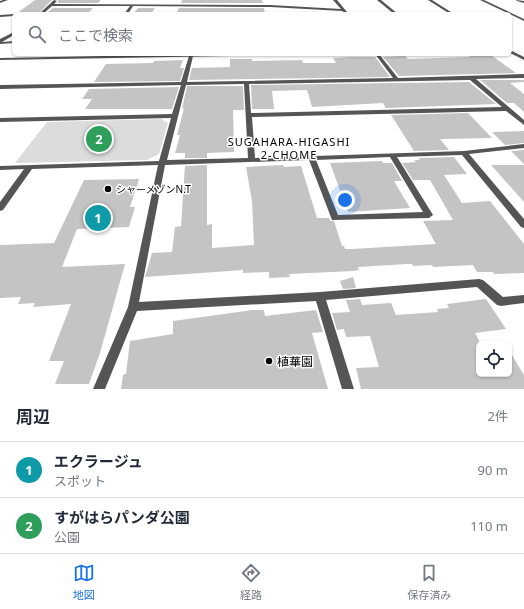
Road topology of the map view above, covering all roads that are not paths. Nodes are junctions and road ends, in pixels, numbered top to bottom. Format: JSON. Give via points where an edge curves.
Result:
{"nodes":[{"id":1,"x":6,"y":0,"type":"edge"},
{"id":2,"x":55,"y":0,"type":"edge"},
{"id":3,"x":98,"y":0,"type":"edge"},
{"id":4,"x":184,"y":0,"type":"edge"},
{"id":5,"x":335,"y":0,"type":"edge"},
{"id":6,"x":380,"y":0,"type":"edge"},
{"id":7,"x":430,"y":0,"type":"edge"},
{"id":8,"x":482,"y":0,"type":"edge"},
{"id":9,"x":518,"y":0,"type":"edge"},
{"id":10,"x":0,"y":2,"type":"edge"},
{"id":11,"x":524,"y":2,"type":"edge"},
{"id":12,"x":51,"y":5,"type":"junction"},
{"id":13,"x":92,"y":5,"type":"junction"},
{"id":14,"x":182,"y":5,"type":"junction"},
{"id":15,"x":132,"y":6,"type":"junction"},
{"id":16,"x":294,"y":7,"type":"junction"},
{"id":17,"x":344,"y":10,"type":"joint"},
{"id":18,"x":43,"y":12,"type":"edge"},
{"id":19,"x":128,"y":12,"type":"edge"},
{"id":20,"x":296,"y":12,"type":"edge"},
{"id":21,"x":394,"y":12,"type":"edge"},
{"id":22,"x":449,"y":12,"type":"edge"},
{"id":23,"x":507,"y":12,"type":"edge"},
{"id":24,"x":512,"y":14,"type":"edge"},
{"id":25,"x":12,"y":15,"type":"edge"},
{"id":26,"x":0,"y":16,"type":"edge"},
{"id":27,"x":524,"y":20,"type":"edge"},
{"id":28,"x":12,"y":34,"type":"edge"},
{"id":29,"x":0,"y":42,"type":"edge"},
{"id":30,"x":12,"y":42,"type":"edge"},
{"id":31,"x":512,"y":52,"type":"edge"},
{"id":32,"x":191,"y":56,"type":"joint"},
{"id":33,"x":379,"y":56,"type":"edge"},
{"id":34,"x":0,"y":59,"type":"edge"},
{"id":35,"x":524,"y":59,"type":"edge"},
{"id":36,"x":524,"y":76,"type":"edge"},
{"id":37,"x":471,"y":78,"type":"junction"},
{"id":38,"x":397,"y":80,"type":"junction"},
{"id":39,"x":246,"y":82,"type":"junction"},
{"id":40,"x":183,"y":84,"type":"junction"},
{"id":41,"x":0,"y":87,"type":"edge"},
{"id":42,"x":508,"y":109,"type":"junction"},
{"id":43,"x":248,"y":115,"type":"junction"},
{"id":44,"x":174,"y":116,"type":"junction"},
{"id":45,"x":0,"y":120,"type":"edge"},
{"id":46,"x":524,"y":123,"type":"edge"},
{"id":47,"x":524,"y":146,"type":"edge"},
{"id":48,"x":464,"y":153,"type":"junction"},
{"id":49,"x":393,"y":156,"type":"junction"},
{"id":50,"x":312,"y":158,"type":"junction"},
{"id":51,"x":252,"y":160,"type":"junction"},
{"id":52,"x":162,"y":164,"type":"junction"},
{"id":53,"x":0,"y":168,"type":"edge"},
{"id":54,"x":30,"y":168,"type":"junction"},
{"id":55,"x":0,"y":208,"type":"edge"},
{"id":56,"x":524,"y":225,"type":"edge"},
{"id":57,"x":320,"y":296,"type":"junction"},
{"id":58,"x":524,"y":300,"type":"edge"},
{"id":59,"x":133,"y":307,"type":"junction"},
{"id":60,"x":99,"y":389,"type":"edge"},
{"id":61,"x":348,"y":389,"type":"edge"}],
"edges":[{"from":1,"to":10,"type":"street"},
{"from":2,"to":12,"type":"street"},
{"from":3,"to":13,"type":"street"},
{"from":4,"to":14,"type":"street"},
{"from":5,"to":17,"type":"street"},
{"from":6,"to":21,"type":"street"},
{"from":7,"to":22,"type":"street"},
{"from":8,"to":23,"type":"street"},
{"from":9,"to":11,"type":"street"},
{"from":12,"to":13,"type":"street"},
{"from":12,"to":18,"type":"street"},
{"from":13,"to":15,"type":"street"},
{"from":14,"to":15,"type":"street"},
{"from":14,"to":16,"type":"street"},
{"from":15,"to":19,"type":"street"},
{"from":16,"to":17,"type":"street"},
{"from":16,"to":20,"type":"street"},
{"from":24,"to":27,"type":"street"},
{"from":25,"to":26,"type":"street"},
{"from":28,"to":29,"type":"street"},
{"from":29,"to":30,"type":"street"},
{"from":31,"to":35,"type":"street"},
{"from":32,"to":34,"type":"street"},
{"from":32,"to":40,"type":"street"},
{"from":33,"to":38,"type":"street"},
{"from":36,"to":37,"type":"street"},
{"from":37,"to":38,"type":"street"},
{"from":37,"to":42,"type":"street"},
{"from":38,"to":39,"type":"street"},
{"from":39,"to":40,"type":"street"},
{"from":39,"to":43,"type":"street"},
{"from":40,"to":41,"type":"street"},
{"from":40,"to":44,"type":"street"},
{"from":42,"to":43,"type":"street"},
{"from":42,"to":46,"type":"street"},
{"from":43,"to":51,"type":"street"},
{"from":44,"to":45,"type":"street"},
{"from":44,"to":52,"type":"street"},
{"from":47,"to":48,"type":"street"},
{"from":48,"to":49,"type":"street"},
{"from":48,"to":56,"type":"street"},
{"from":49,"to":50,"type":"street"},
{"from":49,"to":50,"type":"street","via":[[429,214],[335,218]]},
{"from":50,"to":51,"type":"street"},
{"from":51,"to":52,"type":"street"},
{"from":52,"to":54,"type":"street"},
{"from":52,"to":59,"type":"street"},
{"from":53,"to":54,"type":"street"},
{"from":54,"to":55,"type":"street"},
{"from":57,"to":58,"type":"street","via":[[479,283],[502,302]]},
{"from":57,"to":59,"type":"street"},
{"from":57,"to":61,"type":"street"},
{"from":59,"to":60,"type":"street"}]}
